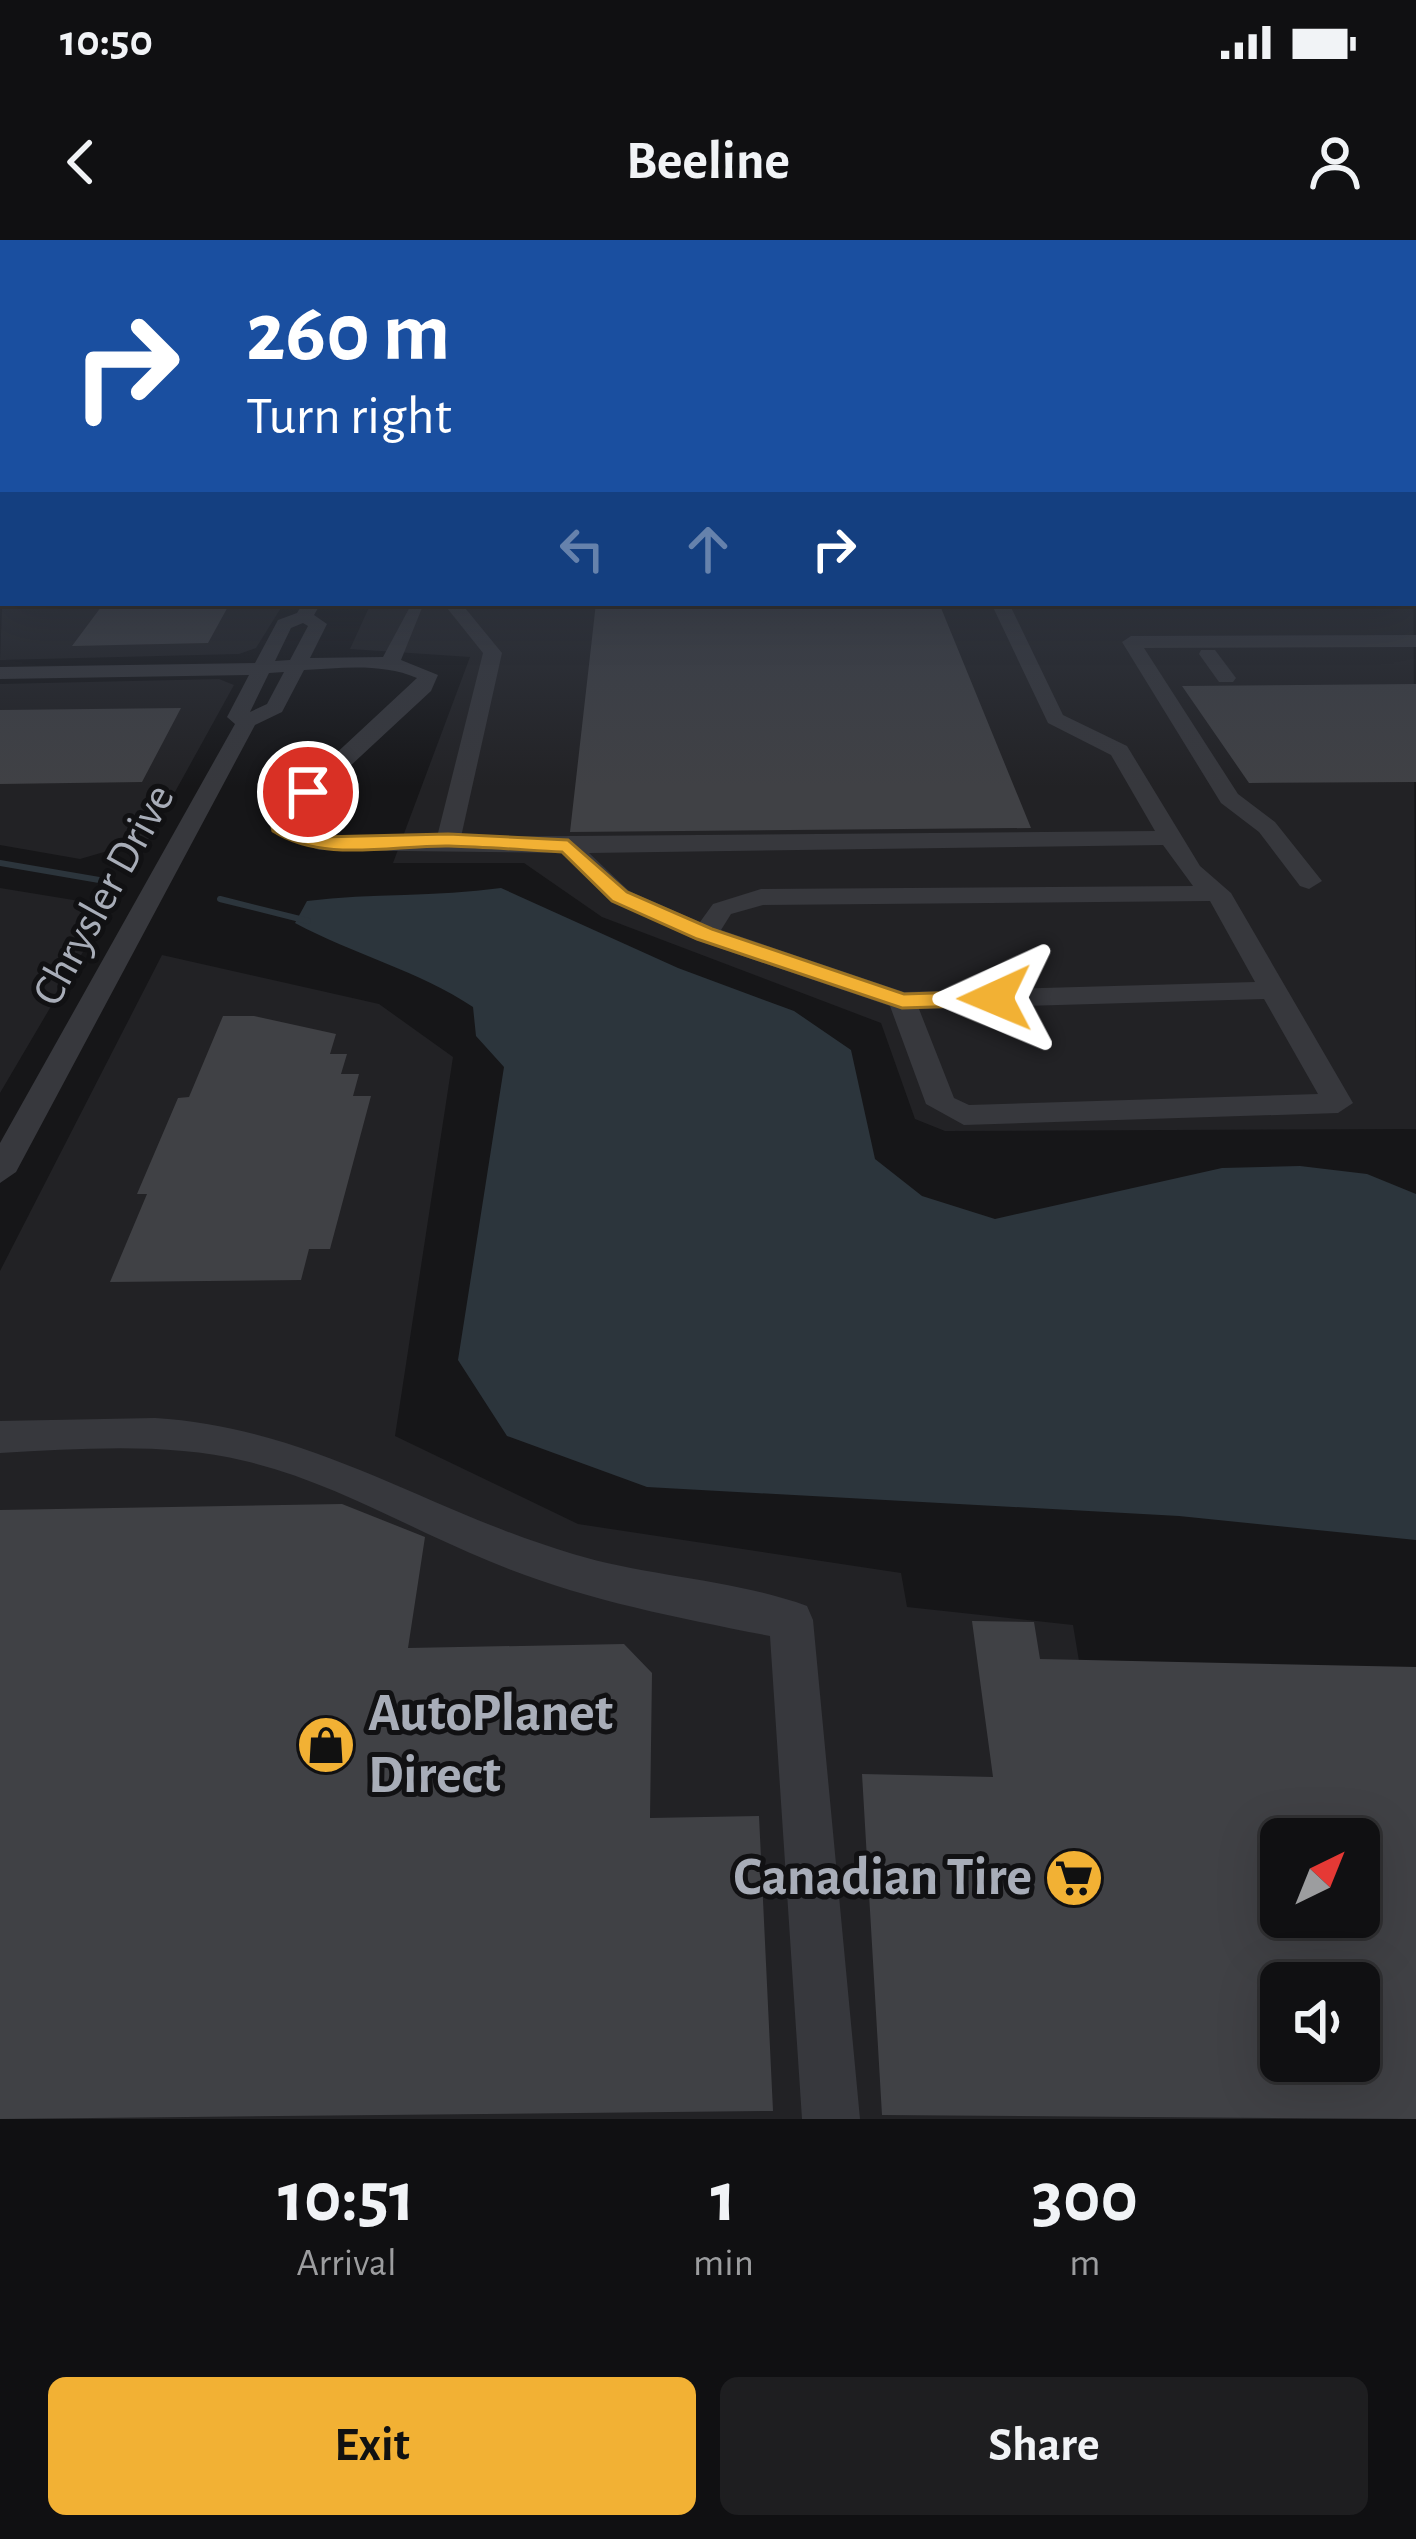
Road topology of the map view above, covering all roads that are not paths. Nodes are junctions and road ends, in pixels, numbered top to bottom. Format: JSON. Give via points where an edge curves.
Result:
{"nodes":[{"id":1,"x":305,"y":612,"type":"edge"},
{"id":2,"x":309,"y":612,"type":"edge"},
{"id":3,"x":416,"y":612,"type":"edge"},
{"id":4,"x":459,"y":612,"type":"edge"},
{"id":5,"x":1004,"y":612,"type":"edge"},
{"id":6,"x":1416,"y":641,"type":"edge"},
{"id":7,"x":1187,"y":642,"type":"junction"},
{"id":8,"x":1416,"y":652,"type":"edge"},
{"id":9,"x":1208,"y":654,"type":"junction"},
{"id":10,"x":389,"y":664,"type":"junction"},
{"id":11,"x":260,"y":667,"type":"junction"},
{"id":12,"x":294,"y":667,"type":"junction"},
{"id":13,"x":0,"y":673,"type":"edge"},
{"id":14,"x":1226,"y":678,"type":"dead end"},
{"id":15,"x":247,"y":721,"type":"junction"},
{"id":16,"x":1168,"y":838,"type":"junction"},
{"id":17,"x":448,"y":840,"type":"junction"},
{"id":18,"x":568,"y":846,"type":"junction"},
{"id":19,"x":1309,"y":880,"type":"dead end"},
{"id":20,"x":1218,"y":892,"type":"junction"},
{"id":21,"x":705,"y":934,"type":"junction"},
{"id":22,"x":1274,"y":990,"type":"junction"},
{"id":23,"x":902,"y":1001,"type":"junction"},
{"id":24,"x":0,"y":1172,"type":"edge"},
{"id":25,"x":0,"y":1437,"type":"edge"},
{"id":26,"x":831,"y":2119,"type":"edge"}],
"edges":[{"from":1,"to":11,"type":"street","name":"Chrysler Drive","via":[[284,624]]},
{"from":2,"to":12,"type":"street","name":"Chrysler Drive","via":[[318,624]]},
{"from":3,"to":10,"type":"street"},
{"from":4,"to":17,"type":"street","via":[[493,652]]},
{"from":5,"to":16,"type":"street","via":[[1054,719],[1119,751]]},
{"from":6,"to":7,"type":"street"},
{"from":7,"to":9,"type":"street"},
{"from":7,"to":19,"type":"street","via":[[1131,642],[1229,798],[1267,826]]},
{"from":8,"to":9,"type":"street"},
{"from":9,"to":14,"type":"street"},
{"from":10,"to":12,"type":"street"},
{"from":10,"to":17,"type":"street","via":[[417,668],[428,683],[280,818],[280,827],[319,843]]},
{"from":11,"to":12,"type":"street"},
{"from":11,"to":13,"type":"street","via":[[181,675]]},
{"from":11,"to":15,"type":"street","name":"Chrysler Drive","via":[[237,717]]},
{"from":12,"to":15,"type":"street","name":"Chrysler Drive","via":[[274,708]]},
{"from":15,"to":24,"type":"street","name":"Chrysler Drive"},
{"from":16,"to":18,"type":"street"},
{"from":16,"to":20,"type":"street","via":[[1190,871]]},
{"from":17,"to":18,"type":"street"},
{"from":18,"to":21,"type":"street","via":[[620,896]]},
{"from":20,"to":21,"type":"street","via":[[760,897],[722,909]]},
{"from":20,"to":22,"type":"street"},
{"from":21,"to":23,"type":"street"},
{"from":22,"to":23,"type":"street"},
{"from":22,"to":23,"type":"street","via":[[1338,1103],[964,1115],[941,1104]]},
{"from":25,"to":26,"type":"street","via":[[99,1432],[243,1444],[335,1472],[542,1563],[791,1620]]}]}
